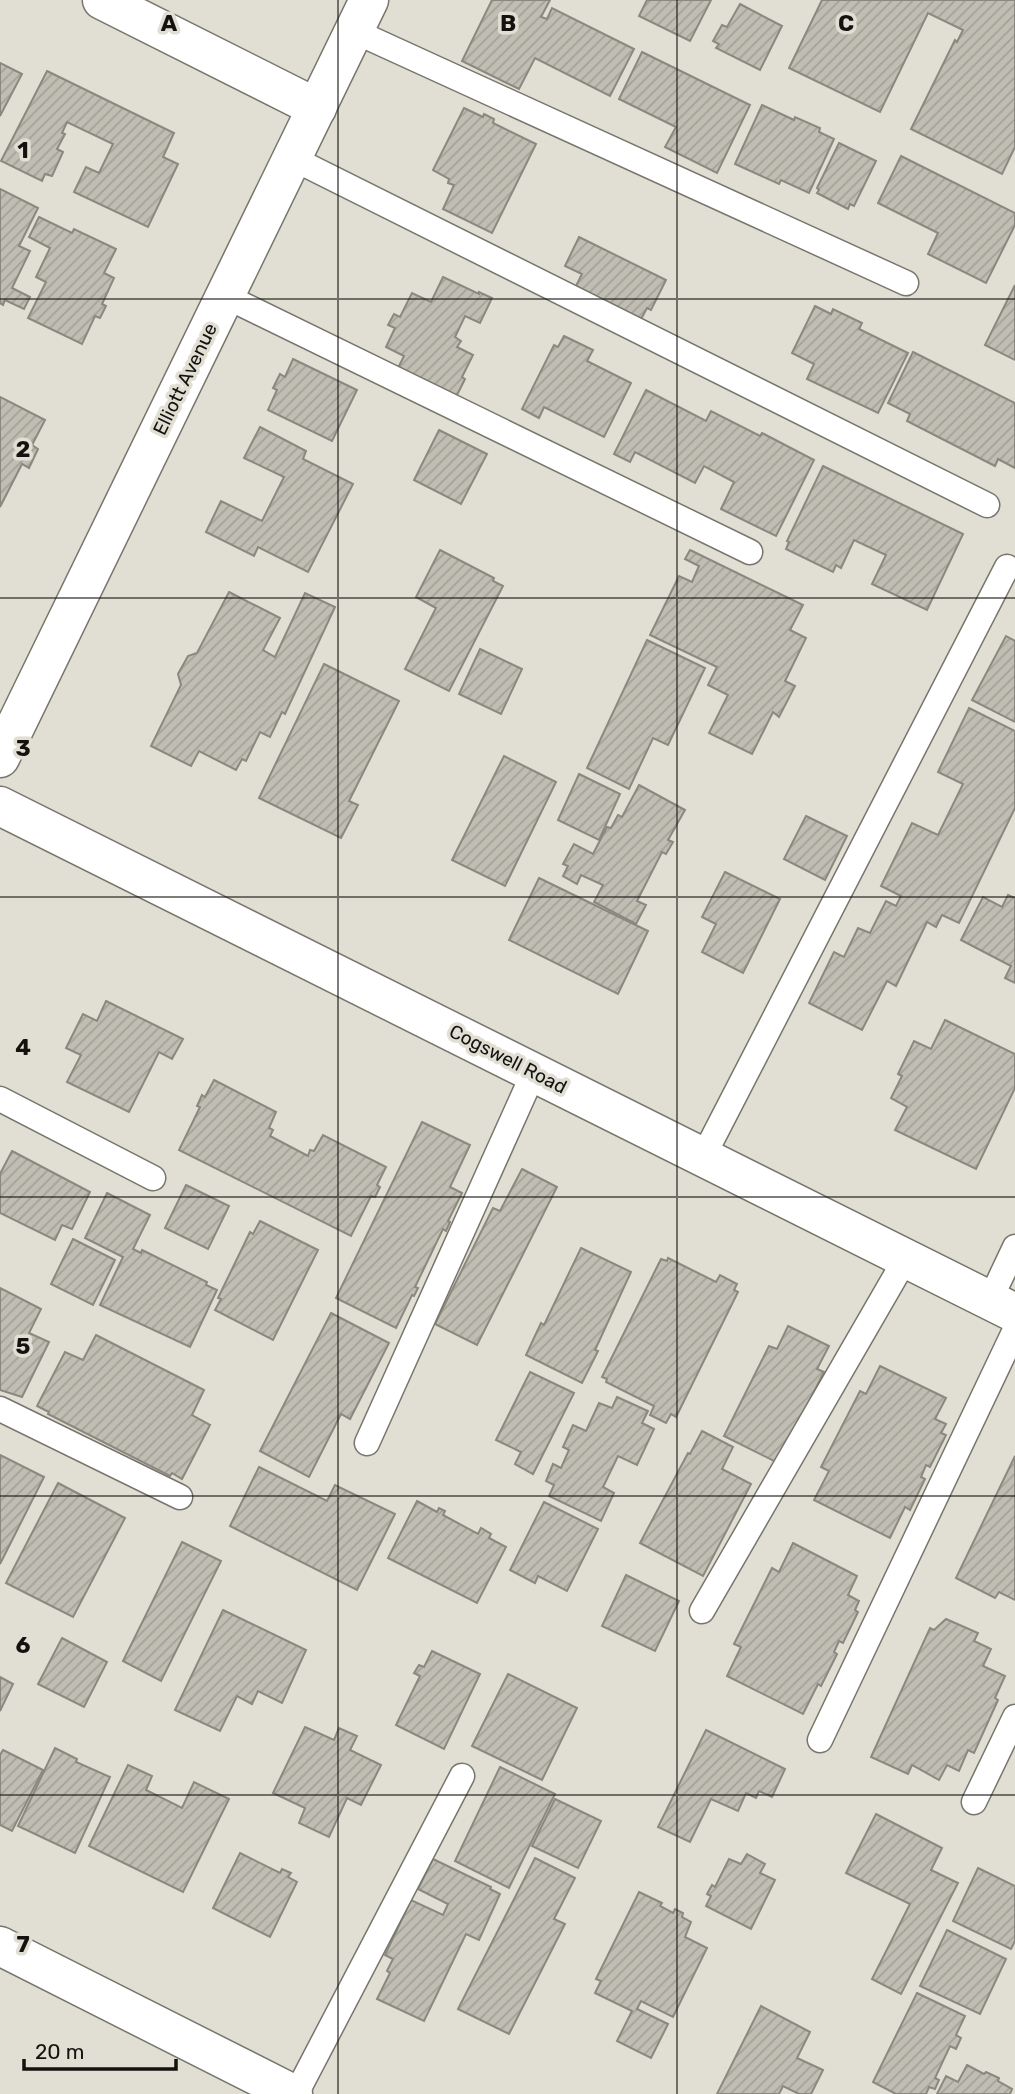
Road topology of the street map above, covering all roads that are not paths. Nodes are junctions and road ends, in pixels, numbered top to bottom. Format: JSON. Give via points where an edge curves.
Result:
{"nodes":[{"id":1,"x":102,"y":0,"type":"edge"},
{"id":2,"x":361,"y":15,"type":"edge"},
{"id":3,"x":317,"y":108,"type":"junction"},
{"id":4,"x":292,"y":158,"type":"junction"},
{"id":5,"x":906,"y":283,"type":"dead end"},
{"id":6,"x":225,"y":296,"type":"junction"},
{"id":7,"x":986,"y":505,"type":"dead end"},
{"id":8,"x":750,"y":552,"type":"dead end"},
{"id":9,"x":1007,"y":567,"type":"dead end"},
{"id":10,"x":0,"y":758,"type":"edge"},
{"id":11,"x":0,"y":806,"type":"edge"},
{"id":12,"x":534,"y":1072,"type":"junction"},
{"id":13,"x":0,"y":1099,"type":"edge"},
{"id":14,"x":703,"y":1157,"type":"junction"},
{"id":15,"x":153,"y":1178,"type":"dead end"},
{"id":16,"x":1015,"y":1247,"type":"edge"},
{"id":17,"x":906,"y":1258,"type":"junction"},
{"id":18,"x":1003,"y":1306,"type":"edge"},
{"id":19,"x":1015,"y":1330,"type":"edge"},
{"id":20,"x":0,"y":1409,"type":"edge"},
{"id":21,"x":367,"y":1443,"type":"dead end"},
{"id":22,"x":180,"y":1497,"type":"dead end"},
{"id":23,"x":702,"y":1611,"type":"dead end"},
{"id":24,"x":1015,"y":1717,"type":"edge"},
{"id":25,"x":820,"y":1740,"type":"dead end"},
{"id":26,"x":462,"y":1776,"type":"dead end"},
{"id":27,"x":974,"y":1802,"type":"dead end"},
{"id":28,"x":0,"y":1946,"type":"edge"},
{"id":29,"x":294,"y":2094,"type":"edge"}],
"edges":[{"from":1,"to":3,"type":"street"},
{"from":2,"to":3,"type":"street","name":"Elliott Avenue"},
{"from":2,"to":5,"type":"lane"},
{"from":3,"to":4,"type":"street","name":"Elliott Avenue"},
{"from":4,"to":6,"type":"street","name":"Elliott Avenue"},
{"from":4,"to":7,"type":"lane"},
{"from":6,"to":8,"type":"lane"},
{"from":6,"to":10,"type":"street","name":"Elliott Avenue"},
{"from":9,"to":14,"type":"lane"},
{"from":11,"to":12,"type":"street","name":"Cogswell Road"},
{"from":12,"to":14,"type":"street","name":"Cogswell Road"},
{"from":12,"to":21,"type":"lane"},
{"from":13,"to":15,"type":"lane"},
{"from":14,"to":17,"type":"street","name":"Cogswell Road"},
{"from":16,"to":18,"type":"lane"},
{"from":17,"to":18,"type":"street","name":"Cogswell Road"},
{"from":17,"to":23,"type":"lane"},
{"from":19,"to":25,"type":"lane"},
{"from":20,"to":22,"type":"lane"},
{"from":24,"to":27,"type":"lane"},
{"from":26,"to":29,"type":"lane"},
{"from":28,"to":29,"type":"street"}]}
